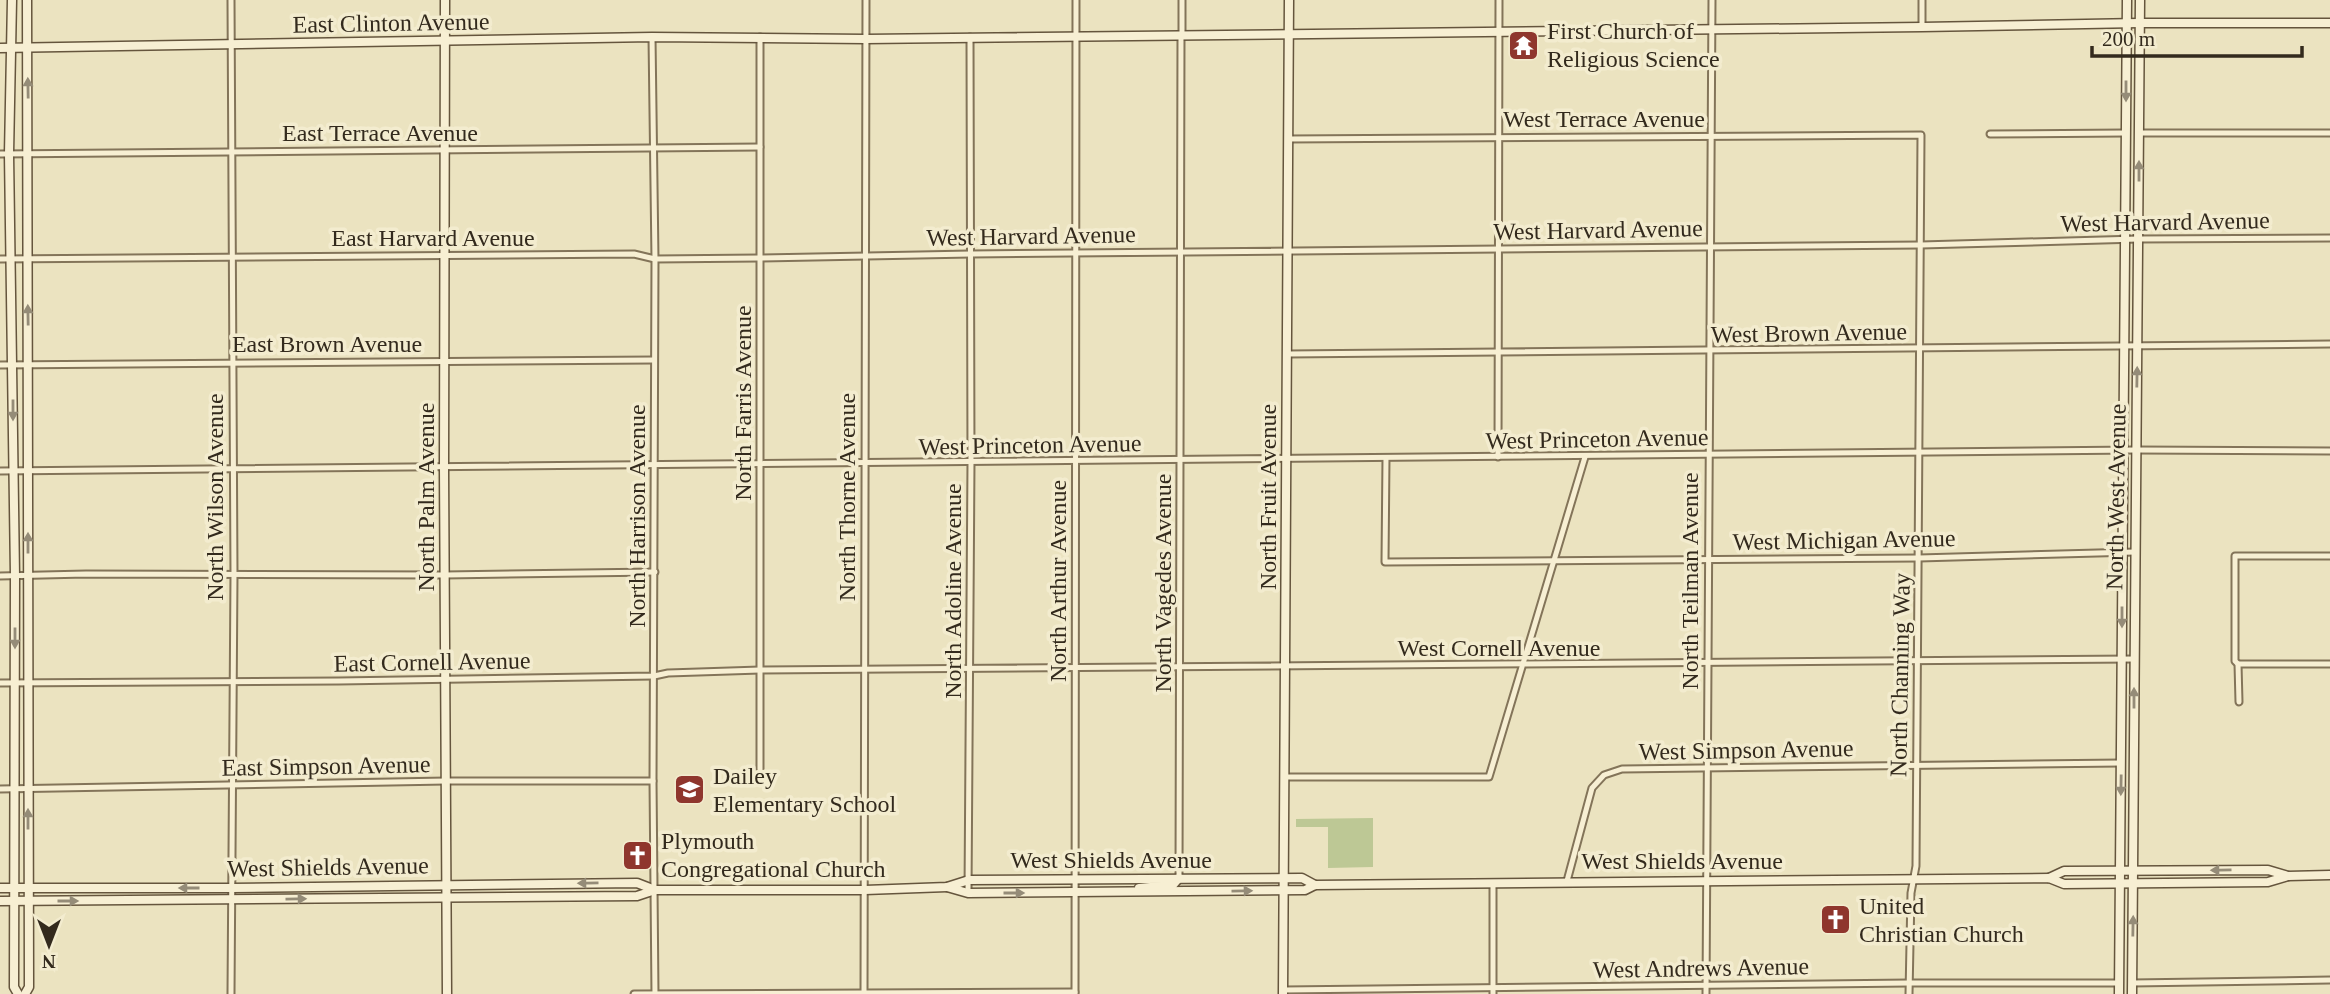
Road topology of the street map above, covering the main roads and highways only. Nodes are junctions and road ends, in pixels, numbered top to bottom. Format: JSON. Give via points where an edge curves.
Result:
{"nodes":[{"id":1,"x":12,"y":0,"type":"edge"},
{"id":2,"x":27,"y":0,"type":"edge"},
{"id":3,"x":445,"y":0,"type":"edge"},
{"id":4,"x":1289,"y":0,"type":"edge"},
{"id":5,"x":2127,"y":0,"type":"edge"},
{"id":6,"x":2140,"y":0,"type":"edge"},
{"id":7,"x":2126,"y":23,"type":"junction"},
{"id":8,"x":2139,"y":23,"type":"junction"},
{"id":9,"x":2330,"y":23,"type":"edge"},
{"id":10,"x":1289,"y":33,"type":"junction"},
{"id":11,"x":446,"y":40,"type":"junction"},
{"id":12,"x":0,"y":48,"type":"edge"},
{"id":13,"x":11,"y":48,"type":"junction"},
{"id":14,"x":27,"y":48,"type":"junction"},
{"id":15,"x":5,"y":154,"type":"edge"},
{"id":16,"x":2119,"y":871,"type":"junction"},
{"id":17,"x":2134,"y":871,"type":"junction"},
{"id":18,"x":2330,"y":875,"type":"edge"},
{"id":19,"x":2288,"y":876,"type":"junction"},
{"id":20,"x":1179,"y":878,"type":"junction"},
{"id":21,"x":1285,"y":878,"type":"junction"},
{"id":22,"x":2049,"y":878,"type":"junction"},
{"id":23,"x":2119,"y":884,"type":"junction"},
{"id":24,"x":2133,"y":884,"type":"junction"},
{"id":25,"x":447,"y":885,"type":"junction"},
{"id":26,"x":1315,"y":885,"type":"junction"},
{"id":27,"x":947,"y":887,"type":"junction"},
{"id":28,"x":0,"y":888,"type":"edge"},
{"id":29,"x":13,"y":888,"type":"junction"},
{"id":30,"x":28,"y":888,"type":"junction"},
{"id":31,"x":655,"y":890,"type":"junction"},
{"id":32,"x":1285,"y":891,"type":"junction"},
{"id":33,"x":1126,"y":893,"type":"junction"},
{"id":34,"x":447,"y":898,"type":"junction"},
{"id":35,"x":0,"y":901,"type":"edge"},
{"id":36,"x":13,"y":901,"type":"junction"},
{"id":37,"x":28,"y":901,"type":"junction"},
{"id":38,"x":1284,"y":992,"type":"edge"},
{"id":39,"x":18,"y":994,"type":"edge"},
{"id":40,"x":25,"y":994,"type":"edge"},
{"id":41,"x":447,"y":994,"type":"edge"},
{"id":42,"x":2119,"y":994,"type":"edge"},
{"id":43,"x":2132,"y":994,"type":"edge"}],
"edges":[{"from":1,"to":13,"type":"main road"},
{"from":2,"to":14,"type":"main road"},
{"from":3,"to":11,"type":"main road","name":"North Palm Avenue"},
{"from":4,"to":10,"type":"main road","name":"North Fruit Avenue"},
{"from":5,"to":7,"type":"main road","name":"North West Avenue"},
{"from":6,"to":8,"type":"main road","name":"North West Avenue"},
{"from":7,"to":8,"type":"main road","name":"East Clinton Avenue"},
{"from":7,"to":10,"type":"main road","name":"East Clinton Avenue"},
{"from":7,"to":16,"type":"main road","name":"North West Avenue","one_way":true},
{"from":8,"to":9,"type":"main road","name":"East Clinton Avenue"},
{"from":17,"to":8,"type":"main road","name":"North West Avenue","one_way":true},
{"from":10,"to":11,"type":"main road","name":"East Clinton Avenue"},
{"from":10,"to":21,"type":"main road","name":"North Fruit Avenue"},
{"from":11,"to":14,"type":"main road","name":"East Clinton Avenue"},
{"from":11,"to":25,"type":"main road","name":"North Palm Avenue"},
{"from":12,"to":13,"type":"main road","name":"East Clinton Avenue"},
{"from":13,"to":14,"type":"main road","name":"East Clinton Avenue"},
{"from":13,"to":15,"type":"main road"},
{"from":30,"to":14,"type":"main road","one_way":true},
{"from":15,"to":29,"type":"main road","one_way":true,"via":[[13,365]]},
{"from":16,"to":17,"type":"main road","name":"West Shields Avenue"},
{"from":16,"to":22,"type":"main road","name":"West Shields Avenue","via":[[2064,872]]},
{"from":16,"to":23,"type":"main road","name":"North West Avenue"},
{"from":19,"to":17,"type":"main road","name":"West Shields Avenue","one_way":true,"via":[[2268,870]]},
{"from":17,"to":24,"type":"main road","name":"North West Avenue"},
{"from":18,"to":19,"type":"main road","name":"West Shields Avenue"},
{"from":19,"to":24,"type":"main road","name":"West Shields Avenue","via":[[2268,882]]},
{"from":20,"to":21,"type":"main road","name":"West Shields Avenue"},
{"from":20,"to":27,"type":"main road","name":"West Shields Avenue","via":[[969,880]]},
{"from":20,"to":33,"type":"main road","via":[[1173,885],[1140,887]]},
{"from":21,"to":26,"type":"main road","name":"West Shields Avenue","via":[[1305,879]]},
{"from":21,"to":32,"type":"main road","name":"North Fruit Avenue"},
{"from":22,"to":23,"type":"main road","name":"West Shields Avenue","via":[[2064,884]]},
{"from":22,"to":26,"type":"main road","name":"West Shields Avenue"},
{"from":23,"to":24,"type":"main road","name":"West Shields Avenue"},
{"from":23,"to":42,"type":"main road","name":"North West Avenue"},
{"from":43,"to":24,"type":"main road","name":"North West Avenue","one_way":true},
{"from":25,"to":30,"type":"main road","name":"West Shields Avenue","one_way":true},
{"from":31,"to":25,"type":"main road","name":"West Shields Avenue","one_way":true,"via":[[637,883]]},
{"from":25,"to":34,"type":"main road","name":"North Palm Avenue"},
{"from":26,"to":32,"type":"main road","name":"West Shields Avenue"},
{"from":27,"to":31,"type":"main road","name":"West Shields Avenue"},
{"from":27,"to":33,"type":"main road","name":"West Shields Avenue","one_way":true,"via":[[968,893]]},
{"from":28,"to":29,"type":"main road","name":"West Shields Avenue"},
{"from":29,"to":30,"type":"main road","name":"West Shields Avenue"},
{"from":29,"to":36,"type":"main road"},
{"from":30,"to":37,"type":"main road"},
{"from":31,"to":34,"type":"main road","name":"West Shields Avenue","via":[[637,896]]},
{"from":33,"to":32,"type":"main road","name":"West Shields Avenue","one_way":true},
{"from":32,"to":38,"type":"main road","name":"North Fruit Avenue"},
{"from":37,"to":34,"type":"main road","name":"West Shields Avenue","one_way":true},
{"from":34,"to":41,"type":"main road","name":"North Palm Avenue"},
{"from":35,"to":36,"type":"main road","name":"West Shields Avenue"},
{"from":36,"to":37,"type":"main road","name":"West Shields Avenue"},
{"from":36,"to":39,"type":"main road","via":[[14,986]]},
{"from":37,"to":40,"type":"main road","via":[[29,987]]}]}
